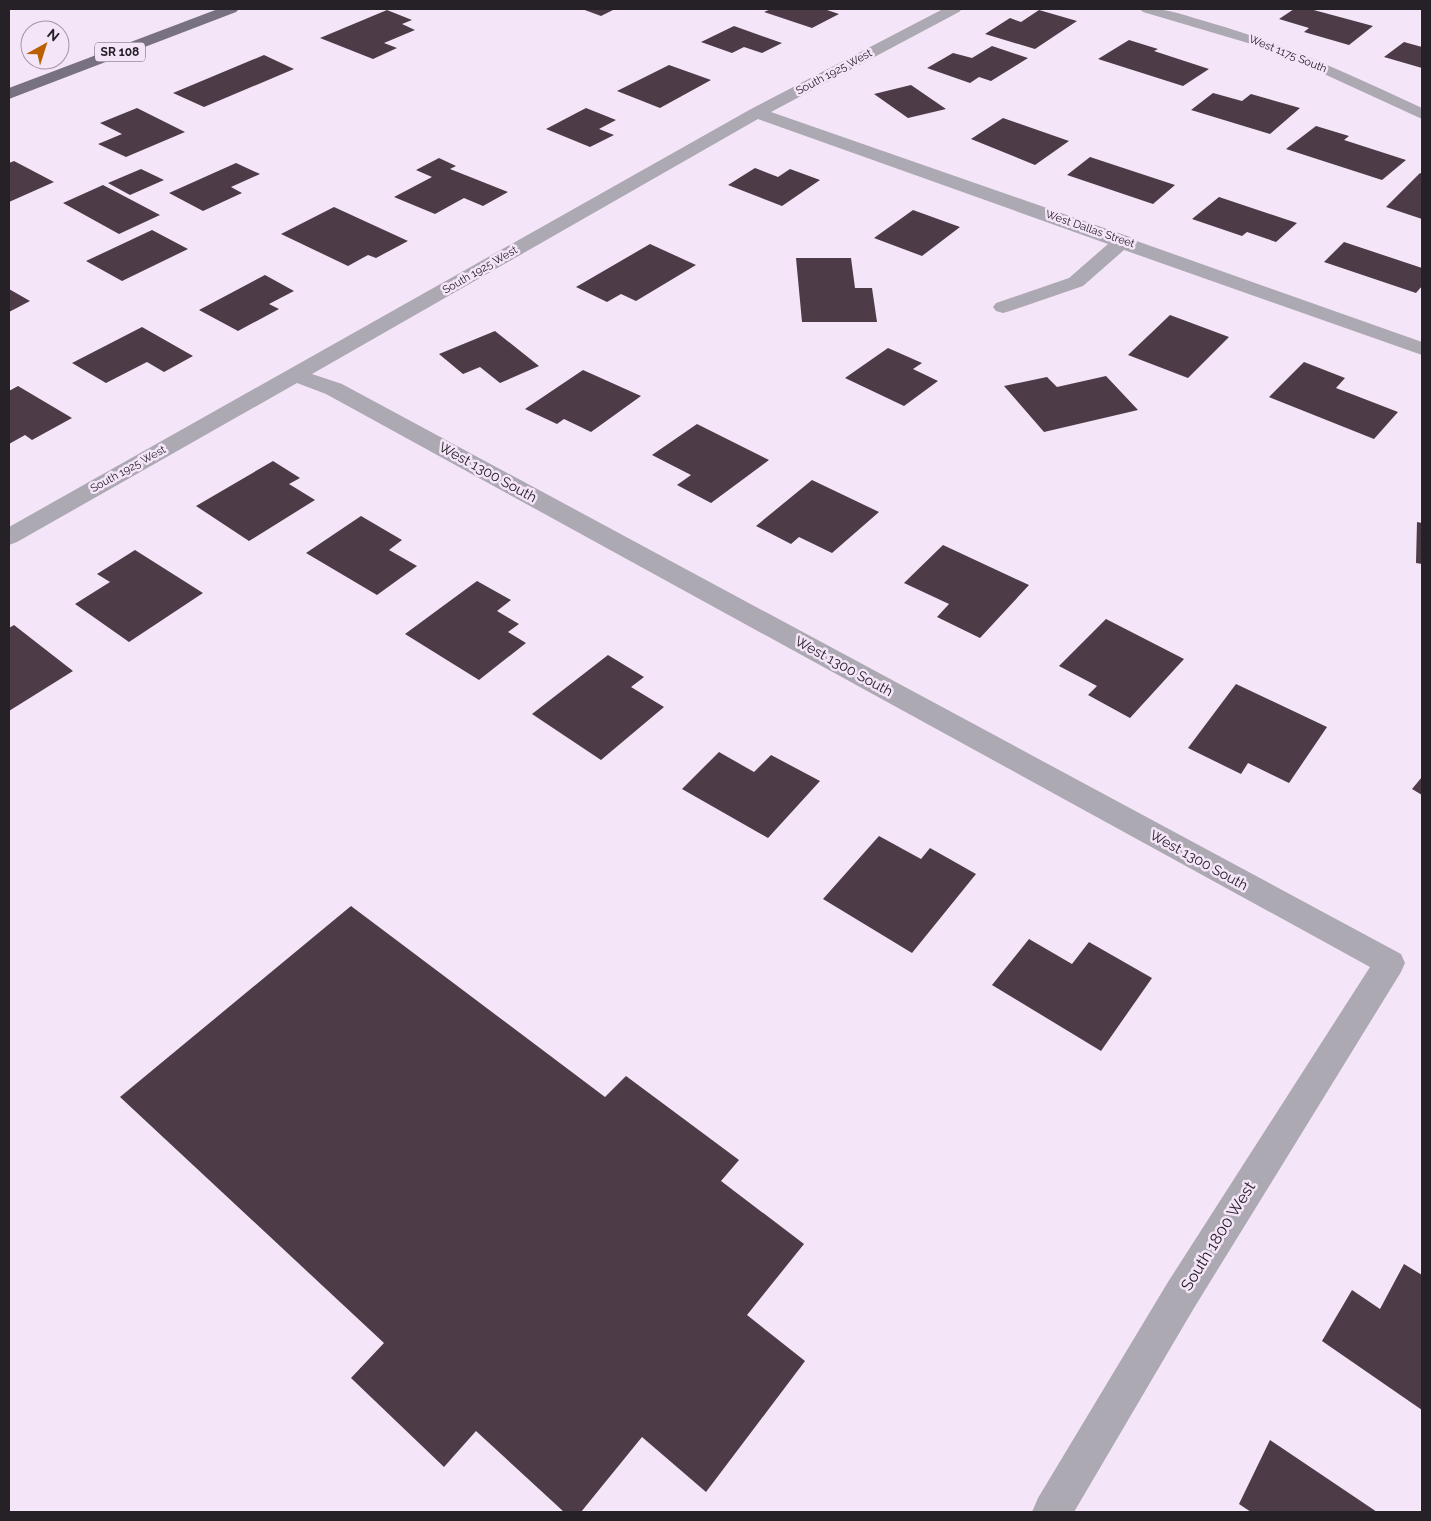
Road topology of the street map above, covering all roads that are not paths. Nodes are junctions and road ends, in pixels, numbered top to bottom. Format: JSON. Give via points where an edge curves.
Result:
{"nodes":[{"id":1,"x":231,"y":9,"type":"edge"},
{"id":2,"x":954,"y":9,"type":"edge"},
{"id":3,"x":1148,"y":9,"type":"edge"},
{"id":4,"x":9,"y":94,"type":"edge"},
{"id":5,"x":757,"y":112,"type":"junction"},
{"id":6,"x":1422,"y":114,"type":"edge"},
{"id":7,"x":1123,"y":241,"type":"junction"},
{"id":8,"x":1003,"y":307,"type":"dead end"},
{"id":9,"x":1422,"y":349,"type":"edge"},
{"id":10,"x":295,"y":375,"type":"junction"},
{"id":11,"x":9,"y":536,"type":"edge"},
{"id":12,"x":1390,"y":963,"type":"joint"},
{"id":13,"x":1052,"y":1512,"type":"edge"}],
"edges":[{"from":1,"to":4,"type":"main road","number":"SR 108"},
{"from":2,"to":5,"type":"street","name":"South 1925 West"},
{"from":3,"to":6,"type":"street","name":"West 1175 South","via":[[1254,40],[1317,65]]},
{"from":5,"to":7,"type":"street","name":"West Dallas Street"},
{"from":5,"to":10,"type":"street","name":"South 1925 West"},
{"from":7,"to":8,"type":"street","via":[[1076,282]]},
{"from":7,"to":9,"type":"street","name":"West Dallas Street"},
{"from":10,"to":11,"type":"street","name":"South 1925 West"},
{"from":10,"to":12,"type":"street","name":"West 1300 South","via":[[334,389]]},
{"from":12,"to":13,"type":"street","name":"South 1800 West","via":[[1181,1295]]}]}
